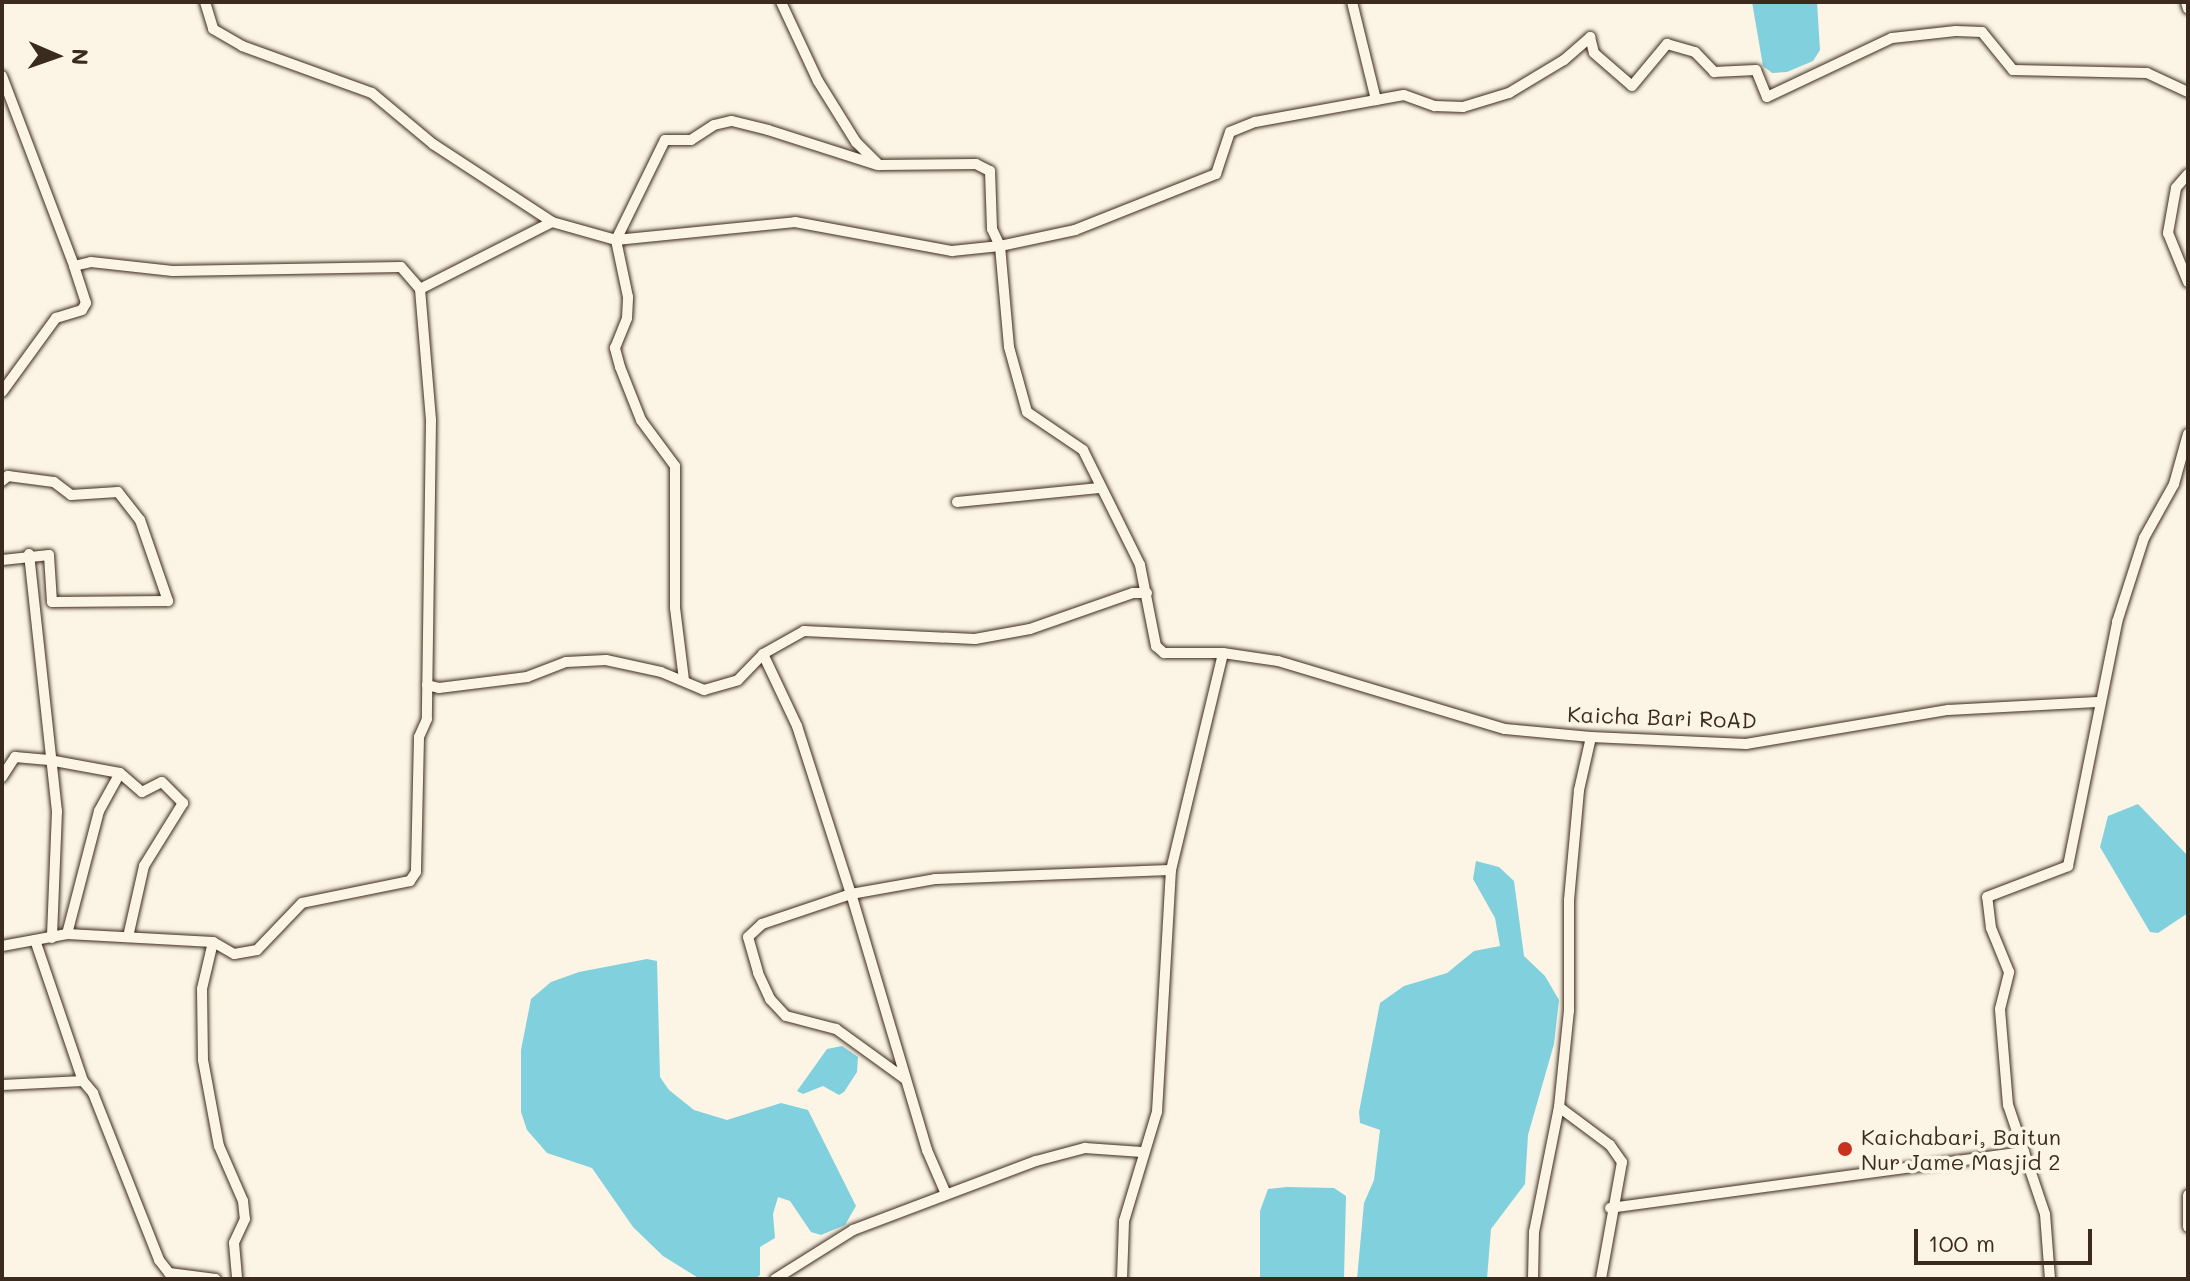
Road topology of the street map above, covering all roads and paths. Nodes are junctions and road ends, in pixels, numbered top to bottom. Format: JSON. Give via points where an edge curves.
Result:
{"nodes":[{"id":1,"x":205,"y":2,"type":"edge"},
{"id":2,"x":781,"y":2,"type":"edge"},
{"id":3,"x":1352,"y":2,"type":"edge"},
{"id":4,"x":2186,"y":2,"type":"edge"},
{"id":5,"x":2188,"y":9,"type":"edge"},
{"id":6,"x":2,"y":76,"type":"edge"},
{"id":7,"x":2188,"y":92,"type":"edge"},
{"id":8,"x":1376,"y":100,"type":"junction"},
{"id":9,"x":879,"y":165,"type":"junction"},
{"id":10,"x":2188,"y":174,"type":"edge"},
{"id":11,"x":552,"y":222,"type":"junction"},
{"id":12,"x":616,"y":240,"type":"junction"},
{"id":13,"x":1000,"y":246,"type":"junction"},
{"id":14,"x":74,"y":266,"type":"junction"},
{"id":15,"x":2188,"y":282,"type":"edge"},
{"id":16,"x":420,"y":289,"type":"junction"},
{"id":17,"x":2,"y":392,"type":"edge"},
{"id":18,"x":2188,"y":434,"type":"edge"},
{"id":19,"x":2,"y":481,"type":"edge"},
{"id":20,"x":1099,"y":488,"type":"junction"},
{"id":21,"x":957,"y":502,"type":"dead end"},
{"id":22,"x":29,"y":554,"type":"junction"},
{"id":23,"x":2,"y":560,"type":"edge"},
{"id":24,"x":1147,"y":593,"type":"junction"},
{"id":25,"x":1223,"y":653,"type":"junction"},
{"id":26,"x":763,"y":654,"type":"junction"},
{"id":27,"x":684,"y":680,"type":"junction"},
{"id":28,"x":427,"y":685,"type":"junction"},
{"id":29,"x":2097,"y":702,"type":"junction"},
{"id":30,"x":1591,"y":737,"type":"junction"},
{"id":31,"x":49,"y":760,"type":"junction"},
{"id":32,"x":120,"y":773,"type":"junction"},
{"id":33,"x":2,"y":777,"type":"edge"},
{"id":34,"x":1171,"y":870,"type":"junction"},
{"id":35,"x":851,"y":894,"type":"junction"},
{"id":36,"x":67,"y":934,"type":"junction"},
{"id":37,"x":128,"y":937,"type":"junction"},
{"id":38,"x":52,"y":938,"type":"junction"},
{"id":39,"x":35,"y":940,"type":"junction"},
{"id":40,"x":213,"y":942,"type":"junction"},
{"id":41,"x":2,"y":946,"type":"edge"},
{"id":42,"x":905,"y":1079,"type":"junction"},
{"id":43,"x":83,"y":1081,"type":"junction"},
{"id":44,"x":2,"y":1085,"type":"edge"},
{"id":45,"x":1559,"y":1107,"type":"junction"},
{"id":46,"x":1142,"y":1152,"type":"junction"},
{"id":47,"x":2024,"y":1152,"type":"junction"},
{"id":48,"x":946,"y":1194,"type":"junction"},
{"id":49,"x":2188,"y":1195,"type":"edge"},
{"id":50,"x":1610,"y":1208,"type":"junction"},
{"id":51,"x":2188,"y":1227,"type":"edge"},
{"id":52,"x":216,"y":1279,"type":"edge"},
{"id":53,"x":237,"y":1279,"type":"edge"},
{"id":54,"x":775,"y":1279,"type":"edge"},
{"id":55,"x":1122,"y":1279,"type":"edge"},
{"id":56,"x":1533,"y":1279,"type":"edge"},
{"id":57,"x":1601,"y":1279,"type":"edge"},
{"id":58,"x":2050,"y":1279,"type":"edge"}],
"edges":[{"from":1,"to":11,"type":"street","via":[[213,29],[242,46],[372,93],[433,144]]},
{"from":2,"to":9,"type":"street","via":[[818,81],[856,142]]},
{"from":3,"to":8,"type":"street"},
{"from":4,"to":5,"type":"street"},
{"from":6,"to":14,"type":"street"},
{"from":7,"to":8,"type":"street","via":[[2147,73],[2013,70],[1982,32],[1956,31],[1892,38],[1767,97],[1756,70],[1714,72],[1695,52],[1667,44],[1632,86],[1594,53],[1590,37],[1564,60],[1509,93],[1463,107],[1435,106],[1404,95]]},
{"from":8,"to":13,"type":"street","via":[[1255,122],[1230,132],[1216,174],[1075,230]]},
{"from":9,"to":12,"type":"street","via":[[732,121],[714,125],[691,140],[665,140]]},
{"from":9,"to":13,"type":"street","via":[[976,164],[990,171],[992,229]]},
{"from":10,"to":15,"type":"street","via":[[2176,188],[2168,233]]},
{"from":11,"to":12,"type":"street"},
{"from":11,"to":16,"type":"street"},
{"from":12,"to":13,"type":"street","via":[[795,222],[952,251]]},
{"from":12,"to":27,"type":"street","via":[[628,297],[627,318],[615,348],[641,420],[675,466],[675,608]]},
{"from":13,"to":20,"type":"street","via":[[1009,347],[1027,412],[1083,450]]},
{"from":14,"to":16,"type":"street","via":[[91,262],[173,271],[401,267]]},
{"from":14,"to":17,"type":"street","via":[[86,303],[82,310],[56,318]]},
{"from":16,"to":28,"type":"street","via":[[431,420]]},
{"from":18,"to":29,"type":"street","via":[[2174,484],[2144,538]]},
{"from":19,"to":22,"type":"street","via":[[8,476],[54,482],[71,495],[118,492],[140,520],[168,601],[52,602],[49,555]]},
{"from":20,"to":21,"type":"street"},
{"from":20,"to":24,"type":"street","via":[[1140,565]]},
{"from":22,"to":23,"type":"street"},
{"from":22,"to":31,"type":"street"},
{"from":24,"to":25,"type":"street","name":"Kaicha Bari RoAD","via":[[1152,634],[1164,653]]},
{"from":24,"to":26,"type":"street","via":[[1133,593],[1030,629],[975,639],[804,631]]},
{"from":25,"to":30,"type":"street","name":"Kaicha Bari RoAD","via":[[1278,661],[1505,729]]},
{"from":25,"to":34,"type":"street"},
{"from":26,"to":27,"type":"street","via":[[738,680],[704,690]]},
{"from":26,"to":35,"type":"street","via":[[797,726]]},
{"from":27,"to":28,"type":"street","via":[[606,660],[566,662],[527,677]]},
{"from":28,"to":40,"type":"street","via":[[426,729],[419,737],[416,872],[410,881],[302,903],[257,950],[234,954]]},
{"from":29,"to":30,"type":"street","name":"Kaicha Bari RoAD","via":[[1948,710],[1746,744]]},
{"from":29,"to":47,"type":"street","via":[[2068,866],[1987,897],[1991,928],[2009,972],[2000,1009],[2008,1105]]},
{"from":30,"to":45,"type":"street","via":[[1579,790],[1569,900],[1569,1011]]},
{"from":31,"to":32,"type":"street"},
{"from":31,"to":33,"type":"street","via":[[15,757]]},
{"from":31,"to":38,"type":"street","via":[[57,811]]},
{"from":32,"to":36,"type":"street","via":[[99,811]]},
{"from":32,"to":37,"type":"street","via":[[142,792],[162,782],[183,803],[144,866]]},
{"from":34,"to":35,"type":"street","via":[[935,879]]},
{"from":34,"to":46,"type":"street","via":[[1157,1112]]},
{"from":35,"to":42,"type":"street"},
{"from":35,"to":42,"type":"street","via":[[762,924],[748,937],[758,973],[770,999],[786,1016],[836,1029]]},
{"from":36,"to":37,"type":"street"},
{"from":36,"to":38,"type":"street"},
{"from":37,"to":40,"type":"street"},
{"from":38,"to":39,"type":"street"},
{"from":39,"to":41,"type":"street"},
{"from":39,"to":43,"type":"street"},
{"from":40,"to":53,"type":"street","via":[[202,989],[203,1060],[219,1146],[243,1201],[245,1219],[234,1243]]},
{"from":42,"to":48,"type":"street"},
{"from":43,"to":44,"type":"street"},
{"from":43,"to":52,"type":"street","via":[[93,1093],[159,1260],[169,1273]]},
{"from":45,"to":50,"type":"street","via":[[1610,1145],[1622,1162]]},
{"from":45,"to":56,"type":"street","via":[[1534,1232]]},
{"from":46,"to":48,"type":"street","via":[[1085,1148]]},
{"from":46,"to":55,"type":"street","via":[[1124,1221]]},
{"from":47,"to":50,"type":"street"},
{"from":47,"to":58,"type":"street","via":[[2045,1214]]},
{"from":48,"to":54,"type":"street","via":[[853,1230]]},
{"from":49,"to":51,"type":"street"},
{"from":50,"to":57,"type":"street"}]}
